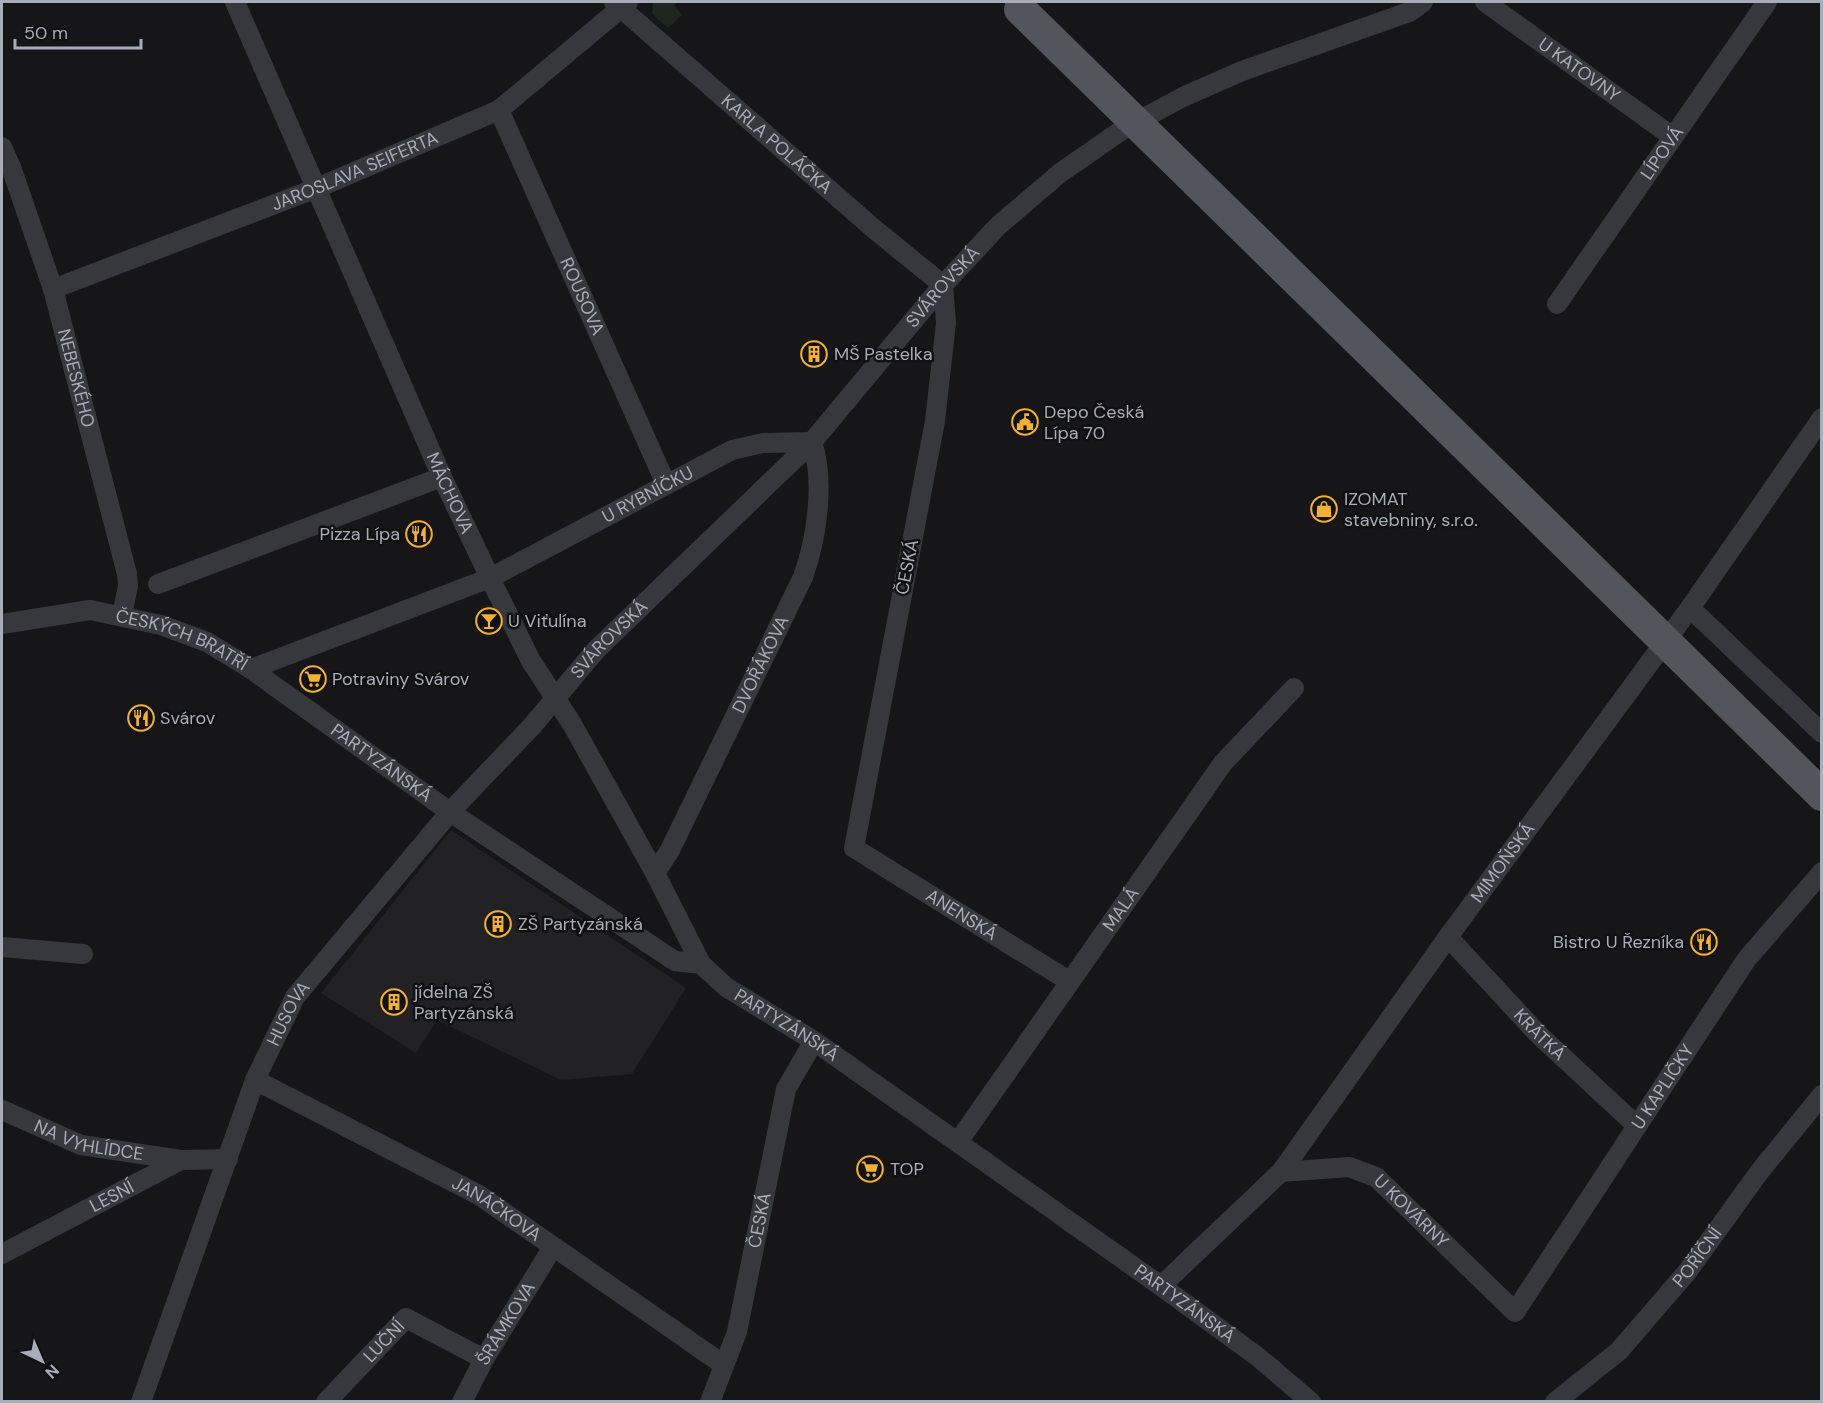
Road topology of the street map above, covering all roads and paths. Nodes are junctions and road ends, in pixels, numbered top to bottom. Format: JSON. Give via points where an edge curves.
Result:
{"nodes":[{"id":1,"x":235,"y":2,"type":"edge"},
{"id":2,"x":1423,"y":2,"type":"edge"},
{"id":3,"x":1485,"y":2,"type":"edge"},
{"id":4,"x":1767,"y":2,"type":"edge"},
{"id":5,"x":621,"y":4,"type":"edge"},
{"id":6,"x":1020,"y":9,"type":"dead end"},
{"id":7,"x":499,"y":110,"type":"junction"},
{"id":8,"x":1673,"y":137,"type":"junction"},
{"id":9,"x":2,"y":147,"type":"edge"},
{"id":10,"x":6,"y":169,"type":"edge"},
{"id":11,"x":317,"y":188,"type":"junction"},
{"id":12,"x":943,"y":285,"type":"junction"},
{"id":13,"x":52,"y":289,"type":"junction"},
{"id":14,"x":1557,"y":304,"type":"dead end"},
{"id":15,"x":1821,"y":418,"type":"edge"},
{"id":16,"x":812,"y":442,"type":"junction"},
{"id":17,"x":442,"y":477,"type":"junction"},
{"id":18,"x":666,"y":484,"type":"junction"},
{"id":19,"x":490,"y":578,"type":"junction"},
{"id":20,"x":158,"y":584,"type":"dead end"},
{"id":21,"x":1690,"y":608,"type":"junction"},
{"id":22,"x":122,"y":615,"type":"junction"},
{"id":23,"x":2,"y":624,"type":"edge"},
{"id":24,"x":251,"y":669,"type":"junction"},
{"id":25,"x":1294,"y":688,"type":"dead end"},
{"id":26,"x":555,"y":699,"type":"junction"},
{"id":27,"x":1821,"y":734,"type":"edge"},
{"id":28,"x":1821,"y":795,"type":"edge"},
{"id":29,"x":450,"y":812,"type":"junction"},
{"id":30,"x":854,"y":848,"type":"joint"},
{"id":31,"x":1821,"y":872,"type":"edge"},
{"id":32,"x":655,"y":873,"type":"junction"},
{"id":33,"x":1448,"y":937,"type":"junction"},
{"id":34,"x":2,"y":947,"type":"edge"},
{"id":35,"x":83,"y":954,"type":"dead end"},
{"id":36,"x":701,"y":964,"type":"junction"},
{"id":37,"x":1069,"y":981,"type":"junction"},
{"id":38,"x":814,"y":1041,"type":"junction"},
{"id":39,"x":255,"y":1080,"type":"junction"},
{"id":40,"x":1821,"y":1095,"type":"edge"},
{"id":41,"x":2,"y":1110,"type":"edge"},
{"id":42,"x":1636,"y":1125,"type":"junction"},
{"id":43,"x":958,"y":1142,"type":"junction"},
{"id":44,"x":228,"y":1159,"type":"junction"},
{"id":45,"x":181,"y":1160,"type":"junction"},
{"id":46,"x":1281,"y":1172,"type":"junction"},
{"id":47,"x":553,"y":1247,"type":"junction"},
{"id":48,"x":2,"y":1254,"type":"edge"},
{"id":49,"x":1161,"y":1286,"type":"junction"},
{"id":50,"x":1515,"y":1312,"type":"joint"},
{"id":51,"x":484,"y":1359,"type":"junction"},
{"id":52,"x":724,"y":1365,"type":"junction"},
{"id":53,"x":141,"y":1401,"type":"edge"},
{"id":54,"x":326,"y":1401,"type":"edge"},
{"id":55,"x":462,"y":1401,"type":"edge"},
{"id":56,"x":710,"y":1401,"type":"edge"},
{"id":57,"x":1311,"y":1401,"type":"edge"},
{"id":58,"x":1555,"y":1401,"type":"edge"}],
"edges":[{"from":1,"to":11,"type":"street","name":"MÁCHOVA"},
{"from":2,"to":12,"type":"street","name":"SVÁROVSKÁ","via":[[1409,12],[1242,71],[1125,128],[1060,173],[1007,219]]},
{"from":3,"to":8,"type":"street","name":"U KATOVNY"},
{"from":4,"to":8,"type":"street","name":"LÍPOVÁ"},
{"from":5,"to":7,"type":"street","name":"JAROSLAVA SEIFERTA"},
{"from":5,"to":12,"type":"street","name":"KARLA POLÁČKA","via":[[873,228]]},
{"from":6,"to":28,"type":"main road","bridge":true},
{"from":7,"to":11,"type":"street","name":"JAROSLAVA SEIFERTA"},
{"from":7,"to":18,"type":"street","name":"ROUSOVA"},
{"from":8,"to":14,"type":"street","name":"LÍPOVÁ"},
{"from":9,"to":10,"type":"street","name":"NEBESKÉHO"},
{"from":10,"to":13,"type":"street","name":"NEBESKÉHO"},
{"from":11,"to":13,"type":"street","name":"JAROSLAVA SEIFERTA"},
{"from":11,"to":17,"type":"street","name":"MÁCHOVA"},
{"from":12,"to":16,"type":"street","name":"SVÁROVSKÁ"},
{"from":12,"to":30,"type":"street","name":"ČESKÁ","via":[[946,323],[934,421]]},
{"from":13,"to":22,"type":"street","name":"NEBESKÉHO","via":[[127,574]]},
{"from":15,"to":21,"type":"street","name":"MIMOŇSKÁ"},
{"from":16,"to":18,"type":"street","name":"U RYBNÍČKU","via":[[763,442],[732,450]]},
{"from":16,"to":26,"type":"street","name":"SVÁROVSKÁ","via":[[596,650]]},
{"from":16,"to":32,"type":"street","name":"DVOŘÁKOVA","via":[[819,464],[813,550],[807,568],[670,850]]},
{"from":17,"to":19,"type":"street","name":"MÁCHOVA"},
{"from":17,"to":20,"type":"street"},
{"from":18,"to":19,"type":"street","name":"U RYBNÍČKU"},
{"from":19,"to":24,"type":"street","name":"ČESKÝCH BRATŘÍ"},
{"from":19,"to":26,"type":"street","name":"MÁCHOVA","via":[[531,661]]},
{"from":21,"to":27,"type":"street"},
{"from":21,"to":33,"type":"street","name":"MIMOŇSKÁ"},
{"from":22,"to":23,"type":"street","name":"ČESKÝCH BRATŘÍ","via":[[90,610]]},
{"from":22,"to":24,"type":"street","name":"ČESKÝCH BRATŘÍ","via":[[207,642]]},
{"from":24,"to":29,"type":"street","name":"PARTYZÁNSKÁ"},
{"from":25,"to":37,"type":"street","name":"MALÁ","via":[[1224,763]]},
{"from":26,"to":29,"type":"street","name":"HUSOVA"},
{"from":26,"to":32,"type":"street","name":"MÁCHOVA"},
{"from":29,"to":36,"type":"street","name":"PARTYZÁNSKÁ","via":[[675,961]]},
{"from":29,"to":39,"type":"street","name":"HUSOVA","via":[[295,997]]},
{"from":30,"to":37,"type":"street","name":"ANENSKÁ"},
{"from":31,"to":42,"type":"street","name":"U KAPLIČKY","via":[[1746,960]]},
{"from":32,"to":36,"type":"street","name":"MÁCHOVA"},
{"from":33,"to":42,"type":"street","name":"KRÁTKÁ","via":[[1538,1034]]},
{"from":33,"to":46,"type":"street","name":"MIMOŇSKÁ"},
{"from":34,"to":35,"type":"street"},
{"from":36,"to":38,"type":"street","name":"PARTYZÁNSKÁ","via":[[726,987]]},
{"from":37,"to":43,"type":"street","name":"MALÁ"},
{"from":38,"to":43,"type":"street","name":"PARTYZÁNSKÁ"},
{"from":38,"to":52,"type":"street","name":"ČESKÁ","via":[[786,1089],[737,1332]]},
{"from":39,"to":44,"type":"street","name":"HUSOVA"},
{"from":39,"to":47,"type":"street","name":"JANÁČKOVA","via":[[479,1195]]},
{"from":40,"to":58,"type":"street","name":"POŘÍČNÍ","via":[[1687,1272],[1619,1351]]},
{"from":41,"to":45,"type":"street","name":"NA VYHLÍDCE","via":[[81,1144]]},
{"from":42,"to":50,"type":"street","name":"U KAPLIČKY"},
{"from":43,"to":49,"type":"street","name":"PARTYZÁNSKÁ"},
{"from":44,"to":45,"type":"street","name":"LESNÍ"},
{"from":44,"to":53,"type":"street","name":"HUSOVA"},
{"from":45,"to":48,"type":"street","name":"LESNÍ"},
{"from":46,"to":49,"type":"street","name":"MIMOŇSKÁ"},
{"from":46,"to":50,"type":"street","name":"U KOVÁRNY","via":[[1349,1167],[1376,1177]]},
{"from":47,"to":51,"type":"street","name":"ŠRÁMKOVA"},
{"from":47,"to":52,"type":"street","name":"JANÁČKOVA"},
{"from":49,"to":57,"type":"street","name":"PARTYZÁNSKÁ"},
{"from":51,"to":54,"type":"street","name":"LUČNÍ","via":[[406,1318]]},
{"from":51,"to":55,"type":"street","name":"ŠRÁMKOVA"},
{"from":52,"to":56,"type":"street","name":"ČESKÁ"}]}
